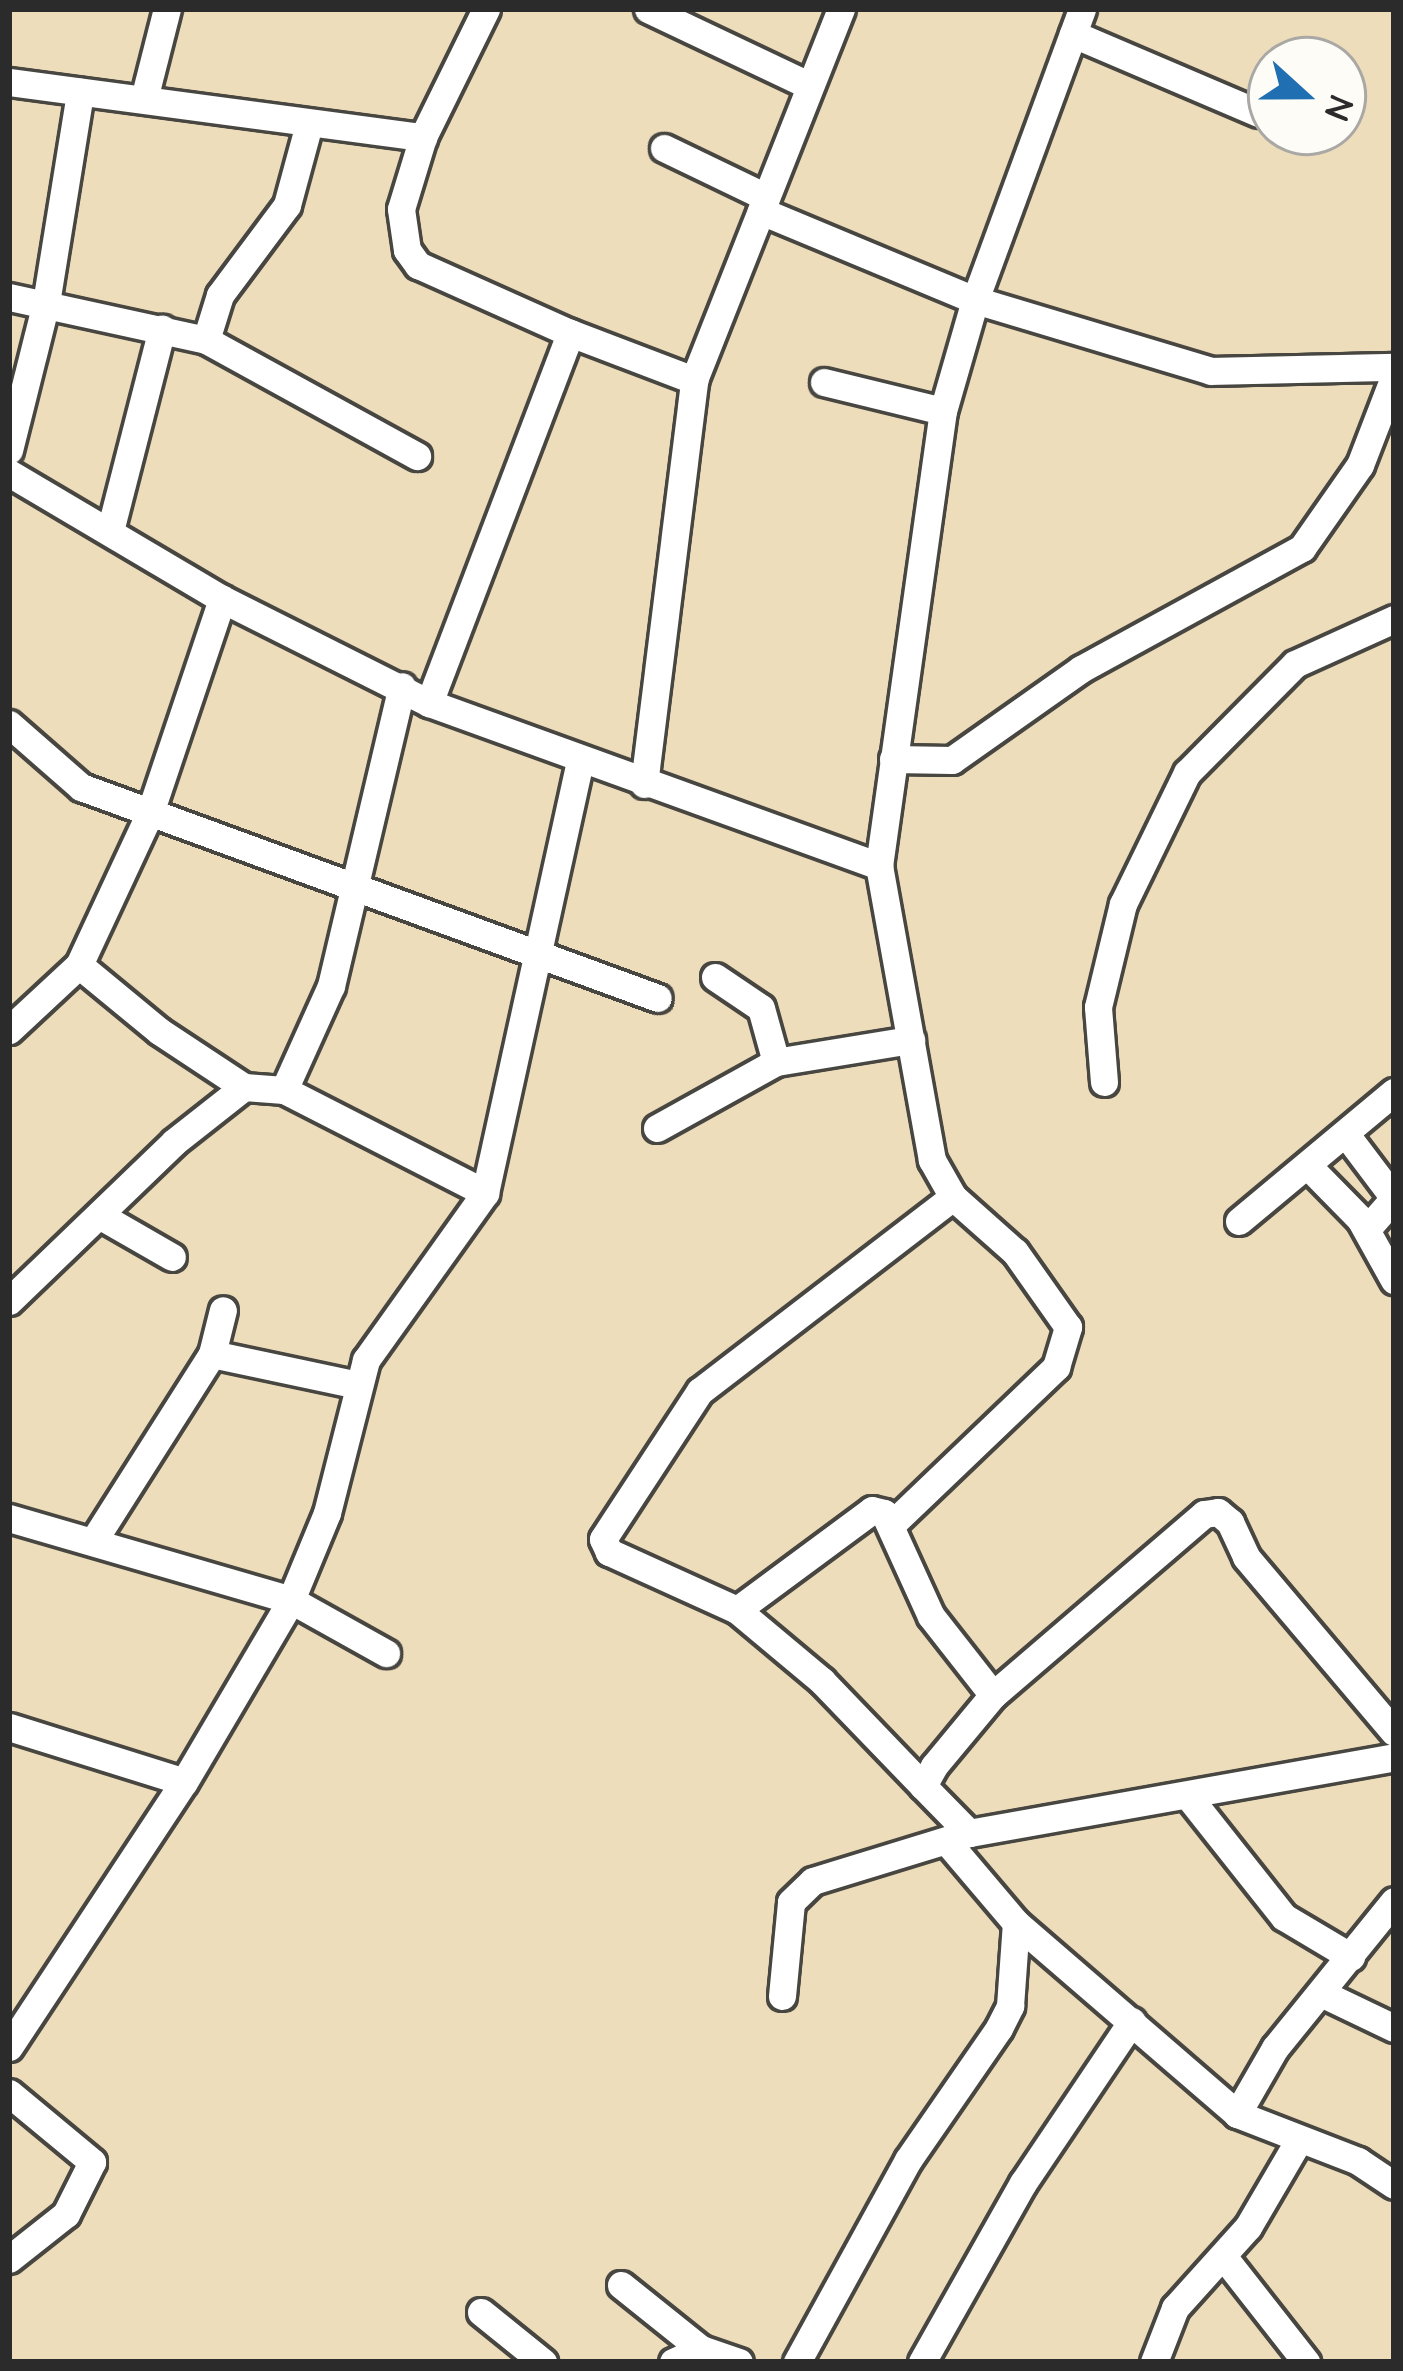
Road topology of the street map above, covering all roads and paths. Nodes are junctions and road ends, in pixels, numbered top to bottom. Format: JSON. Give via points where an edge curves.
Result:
{"nodes":[{"id":1,"x":167,"y":9,"type":"edge"},
{"id":2,"x":486,"y":9,"type":"edge"},
{"id":3,"x":648,"y":9,"type":"edge"},
{"id":4,"x":842,"y":9,"type":"edge"},
{"id":5,"x":712,"y":21,"type":"edge"},
{"id":6,"x":1077,"y":22,"type":"edge"},
{"id":7,"x":9,"y":82,"type":"edge"},
{"id":8,"x":810,"y":86,"type":"junction"},
{"id":9,"x":80,"y":92,"type":"junction"},
{"id":10,"x":145,"y":95,"type":"junction"},
{"id":11,"x":1247,"y":107,"type":"edge"},
{"id":12,"x":309,"y":124,"type":"junction"},
{"id":13,"x":423,"y":137,"type":"junction"},
{"id":14,"x":664,"y":148,"type":"dead end"},
{"id":15,"x":763,"y":204,"type":"junction"},
{"id":16,"x":9,"y":297,"type":"edge"},
{"id":17,"x":975,"y":300,"type":"junction"},
{"id":18,"x":46,"y":303,"type":"junction"},
{"id":19,"x":162,"y":329,"type":"junction"},
{"id":20,"x":570,"y":333,"type":"junction"},
{"id":21,"x":206,"y":340,"type":"junction"},
{"id":22,"x":694,"y":380,"type":"junction"},
{"id":23,"x":824,"y":382,"type":"dead end"},
{"id":24,"x":1393,"y":382,"type":"edge"},
{"id":25,"x":943,"y":411,"type":"junction"},
{"id":26,"x":9,"y":450,"type":"edge"},
{"id":27,"x":416,"y":456,"type":"dead end"},
{"id":28,"x":9,"y":473,"type":"edge"},
{"id":29,"x":110,"y":531,"type":"junction"},
{"id":30,"x":222,"y":599,"type":"junction"},
{"id":31,"x":1394,"y":619,"type":"edge"},
{"id":32,"x":402,"y":686,"type":"junction"},
{"id":33,"x":429,"y":703,"type":"junction"},
{"id":34,"x":9,"y":724,"type":"edge"},
{"id":35,"x":893,"y":759,"type":"junction"},
{"id":36,"x":580,"y":760,"type":"junction"},
{"id":37,"x":644,"y":784,"type":"junction"},
{"id":38,"x":151,"y":813,"type":"junction"},
{"id":39,"x":879,"y":866,"type":"junction"},
{"id":40,"x":354,"y":890,"type":"junction"},
{"id":41,"x":542,"y":957,"type":"junction"},
{"id":42,"x":79,"y":965,"type":"junction"},
{"id":43,"x":715,"y":977,"type":"dead end"},
{"id":44,"x":658,"y":998,"type":"dead end"},
{"id":45,"x":9,"y":1030,"type":"edge"},
{"id":46,"x":911,"y":1040,"type":"junction"},
{"id":47,"x":776,"y":1062,"type":"junction"},
{"id":48,"x":1104,"y":1082,"type":"dead end"},
{"id":49,"x":244,"y":1087,"type":"junction"},
{"id":50,"x":284,"y":1090,"type":"junction"},
{"id":51,"x":1394,"y":1092,"type":"edge"},
{"id":52,"x":657,"y":1128,"type":"dead end"},
{"id":53,"x":1348,"y":1137,"type":"junction"},
{"id":54,"x":1307,"y":1166,"type":"junction"},
{"id":55,"x":484,"y":1193,"type":"junction"},
{"id":56,"x":953,"y":1197,"type":"junction"},
{"id":57,"x":99,"y":1216,"type":"junction"},
{"id":58,"x":1239,"y":1221,"type":"dead end"},
{"id":59,"x":1367,"y":1229,"type":"junction"},
{"id":60,"x":172,"y":1258,"type":"dead end"},
{"id":61,"x":1394,"y":1280,"type":"edge"},
{"id":62,"x":9,"y":1301,"type":"edge"},
{"id":63,"x":223,"y":1310,"type":"dead end"},
{"id":64,"x":212,"y":1354,"type":"junction"},
{"id":65,"x":358,"y":1385,"type":"junction"},
{"id":66,"x":9,"y":1518,"type":"edge"},
{"id":67,"x":893,"y":1523,"type":"junction"},
{"id":68,"x":94,"y":1540,"type":"junction"},
{"id":69,"x":291,"y":1600,"type":"junction"},
{"id":70,"x":737,"y":1610,"type":"junction"},
{"id":71,"x":386,"y":1653,"type":"dead end"},
{"id":72,"x":993,"y":1696,"type":"junction"},
{"id":73,"x":9,"y":1727,"type":"edge"},
{"id":74,"x":1394,"y":1732,"type":"edge"},
{"id":75,"x":1394,"y":1757,"type":"edge"},
{"id":76,"x":184,"y":1782,"type":"junction"},
{"id":77,"x":923,"y":1786,"type":"junction"},
{"id":78,"x":1188,"y":1796,"type":"junction"},
{"id":79,"x":959,"y":1839,"type":"junction"},
{"id":80,"x":1394,"y":1901,"type":"edge"},
{"id":81,"x":1016,"y":1923,"type":"junction"},
{"id":82,"x":1352,"y":1957,"type":"junction"},
{"id":83,"x":1321,"y":1993,"type":"junction"},
{"id":84,"x":782,"y":1996,"type":"dead end"},
{"id":85,"x":1132,"y":2021,"type":"junction"},
{"id":86,"x":1394,"y":2028,"type":"edge"},
{"id":87,"x":9,"y":2047,"type":"edge"},
{"id":88,"x":9,"y":2093,"type":"edge"},
{"id":89,"x":1238,"y":2114,"type":"junction"},
{"id":90,"x":1297,"y":2144,"type":"junction"},
{"id":91,"x":1394,"y":2185,"type":"edge"},
{"id":92,"x":1223,"y":2256,"type":"junction"},
{"id":93,"x":9,"y":2259,"type":"edge"},
{"id":94,"x":621,"y":2285,"type":"dead end"},
{"id":95,"x":481,"y":2312,"type":"dead end"},
{"id":96,"x":701,"y":2349,"type":"junction"},
{"id":97,"x":543,"y":2362,"type":"edge"},
{"id":98,"x":673,"y":2362,"type":"edge"},
{"id":99,"x":739,"y":2362,"type":"edge"},
{"id":100,"x":797,"y":2362,"type":"edge"},
{"id":101,"x":922,"y":2362,"type":"edge"},
{"id":102,"x":1154,"y":2362,"type":"edge"},
{"id":103,"x":1306,"y":2362,"type":"edge"}],
"edges":[{"from":1,"to":10,"type":"street"},
{"from":2,"to":13,"type":"street"},
{"from":3,"to":5,"type":"street"},
{"from":4,"to":8,"type":"street"},
{"from":5,"to":8,"type":"street"},
{"from":6,"to":11,"type":"street"},
{"from":6,"to":17,"type":"street"},
{"from":7,"to":9,"type":"street"},
{"from":8,"to":15,"type":"street"},
{"from":9,"to":10,"type":"street"},
{"from":9,"to":18,"type":"street"},
{"from":10,"to":12,"type":"street"},
{"from":12,"to":13,"type":"street"},
{"from":12,"to":21,"type":"street","via":[[287,205],[220,295]]},
{"from":13,"to":20,"type":"street","via":[[401,209],[407,250],[418,265]]},
{"from":14,"to":15,"type":"street"},
{"from":15,"to":17,"type":"street"},
{"from":15,"to":22,"type":"street"},
{"from":16,"to":18,"type":"street"},
{"from":17,"to":24,"type":"street","via":[[1211,371]]},
{"from":17,"to":25,"type":"street"},
{"from":18,"to":19,"type":"street"},
{"from":18,"to":26,"type":"street"},
{"from":19,"to":21,"type":"street"},
{"from":19,"to":29,"type":"street"},
{"from":20,"to":22,"type":"street"},
{"from":20,"to":33,"type":"street"},
{"from":21,"to":27,"type":"street"},
{"from":22,"to":37,"type":"street"},
{"from":23,"to":25,"type":"street"},
{"from":24,"to":35,"type":"street","via":[[1360,465],[1301,548],[1081,669],[952,760]]},
{"from":25,"to":35,"type":"street"},
{"from":28,"to":29,"type":"street"},
{"from":29,"to":30,"type":"street"},
{"from":30,"to":32,"type":"street"},
{"from":30,"to":38,"type":"street"},
{"from":31,"to":48,"type":"street","via":[[1295,664],[1187,773],[1123,904],[1097,1006]]},
{"from":32,"to":33,"type":"street"},
{"from":32,"to":40,"type":"street"},
{"from":33,"to":36,"type":"street"},
{"from":34,"to":38,"type":"street","via":[[81,787]]},
{"from":35,"to":39,"type":"street"},
{"from":36,"to":37,"type":"street"},
{"from":36,"to":41,"type":"street"},
{"from":37,"to":39,"type":"street"},
{"from":38,"to":40,"type":"street"},
{"from":38,"to":42,"type":"street"},
{"from":39,"to":46,"type":"street"},
{"from":40,"to":41,"type":"street"},
{"from":40,"to":50,"type":"street","via":[[331,986]]},
{"from":41,"to":44,"type":"street"},
{"from":41,"to":55,"type":"street"},
{"from":42,"to":45,"type":"street"},
{"from":42,"to":49,"type":"street"},
{"from":43,"to":47,"type":"street","via":[[760,1008]]},
{"from":46,"to":47,"type":"street"},
{"from":46,"to":56,"type":"street","via":[[932,1160]]},
{"from":47,"to":52,"type":"street"},
{"from":49,"to":50,"type":"street"},
{"from":49,"to":57,"type":"street"},
{"from":50,"to":55,"type":"street"},
{"from":51,"to":53,"type":"street"},
{"from":53,"to":54,"type":"street"},
{"from":53,"to":59,"type":"street","via":[[1394,1198]]},
{"from":54,"to":58,"type":"street"},
{"from":54,"to":59,"type":"street"},
{"from":55,"to":65,"type":"street","via":[[374,1345]]},
{"from":56,"to":67,"type":"street","via":[[1040,1285],[1068,1327],[1064,1350],[1057,1366]]},
{"from":56,"to":70,"type":"street","via":[[700,1391],[607,1529],[609,1552]]},
{"from":57,"to":60,"type":"street"},
{"from":57,"to":62,"type":"street"},
{"from":59,"to":61,"type":"street"},
{"from":63,"to":64,"type":"street"},
{"from":64,"to":65,"type":"street"},
{"from":64,"to":68,"type":"street"},
{"from":65,"to":69,"type":"street","via":[[327,1513]]},
{"from":66,"to":68,"type":"street"},
{"from":67,"to":70,"type":"street","via":[[872,1510]]},
{"from":67,"to":72,"type":"street","via":[[931,1616]]},
{"from":68,"to":69,"type":"street"},
{"from":69,"to":71,"type":"street"},
{"from":69,"to":76,"type":"street"},
{"from":70,"to":77,"type":"street","via":[[822,1681]]},
{"from":72,"to":74,"type":"street","via":[[1204,1514],[1218,1512],[1246,1558]]},
{"from":72,"to":77,"type":"street"},
{"from":73,"to":76,"type":"street"},
{"from":75,"to":78,"type":"street"},
{"from":76,"to":87,"type":"street"},
{"from":77,"to":79,"type":"street"},
{"from":78,"to":79,"type":"street"},
{"from":78,"to":82,"type":"street","via":[[1284,1917]]},
{"from":79,"to":81,"type":"street"},
{"from":79,"to":84,"type":"street","via":[[856,1864],[798,1889]]},
{"from":80,"to":82,"type":"street"},
{"from":81,"to":85,"type":"street"},
{"from":81,"to":100,"type":"street","via":[[1010,2006],[1000,2028],[908,2160]]},
{"from":82,"to":83,"type":"street"},
{"from":83,"to":86,"type":"street"},
{"from":83,"to":89,"type":"street","via":[[1274,2048]]},
{"from":85,"to":89,"type":"street"},
{"from":85,"to":101,"type":"street","via":[[1023,2183]]},
{"from":88,"to":93,"type":"street","via":[[92,2162],[66,2214]]},
{"from":89,"to":90,"type":"street"},
{"from":90,"to":91,"type":"street","via":[[1358,2161]]},
{"from":90,"to":92,"type":"street"},
{"from":92,"to":102,"type":"street","via":[[1175,2308]]},
{"from":92,"to":103,"type":"street"},
{"from":94,"to":96,"type":"street"},
{"from":95,"to":97,"type":"street"},
{"from":96,"to":98,"type":"street"},
{"from":96,"to":99,"type":"street"}]}
